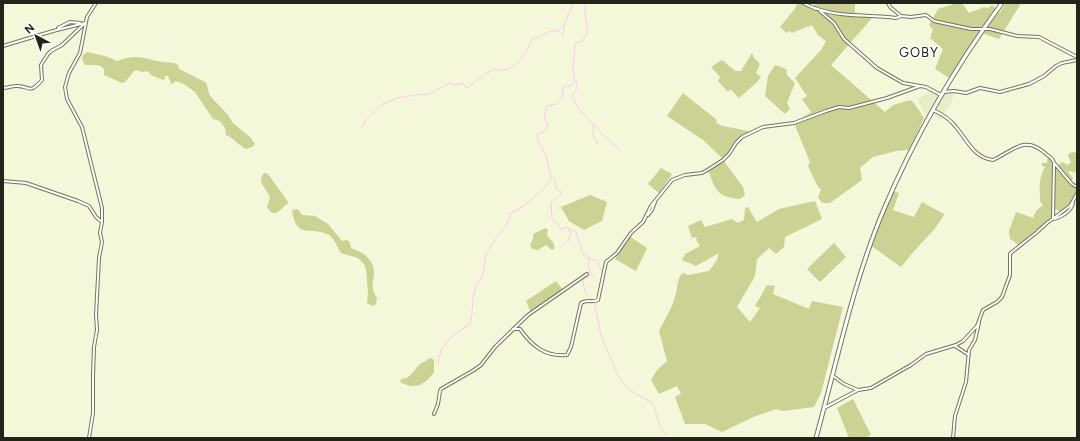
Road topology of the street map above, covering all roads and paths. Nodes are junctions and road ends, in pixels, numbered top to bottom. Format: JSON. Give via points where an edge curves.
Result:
{"nodes":[{"id":1,"x":96,"y":3,"type":"edge"},
{"id":2,"x":803,"y":3,"type":"edge"},
{"id":3,"x":888,"y":3,"type":"edge"},
{"id":4,"x":1002,"y":3,"type":"edge"},
{"id":5,"x":815,"y":8,"type":"junction"},
{"id":6,"x":901,"y":16,"type":"junction"},
{"id":7,"x":84,"y":23,"type":"junction"},
{"id":8,"x":984,"y":30,"type":"junction"},
{"id":9,"x":3,"y":46,"type":"edge"},
{"id":10,"x":1077,"y":59,"type":"edge"},
{"id":11,"x":920,"y":86,"type":"junction"},
{"id":12,"x":3,"y":88,"type":"edge"},
{"id":13,"x":942,"y":94,"type":"junction"},
{"id":14,"x":933,"y":110,"type":"junction"},
{"id":15,"x":1054,"y":163,"type":"junction"},
{"id":16,"x":3,"y":182,"type":"edge"},
{"id":17,"x":1077,"y":187,"type":"edge"},
{"id":18,"x":1077,"y":194,"type":"edge"},
{"id":19,"x":1053,"y":219,"type":"junction"},
{"id":20,"x":102,"y":222,"type":"junction"},
{"id":21,"x":587,"y":274,"type":"dead end"},
{"id":22,"x":979,"y":322,"type":"junction"},
{"id":23,"x":513,"y":329,"type":"junction"},
{"id":24,"x":954,"y":346,"type":"junction"},
{"id":25,"x":969,"y":355,"type":"junction"},
{"id":26,"x":832,"y":376,"type":"junction"},
{"id":27,"x":858,"y":390,"type":"junction"},
{"id":28,"x":824,"y":408,"type":"junction"},
{"id":29,"x":434,"y":414,"type":"dead end"},
{"id":30,"x":89,"y":438,"type":"edge"},
{"id":31,"x":816,"y":438,"type":"edge"},
{"id":32,"x":953,"y":438,"type":"edge"}],
"edges":[{"from":1,"to":7,"type":"street"},
{"from":2,"to":5,"type":"street"},
{"from":3,"to":6,"type":"street"},
{"from":4,"to":8,"type":"main road"},
{"from":5,"to":6,"type":"street","via":[[860,16]]},
{"from":5,"to":11,"type":"street","via":[[828,16],[844,39],[877,68],[903,83]]},
{"from":6,"to":8,"type":"street","via":[[911,18],[926,15],[934,21]]},
{"from":7,"to":9,"type":"street"},
{"from":7,"to":12,"type":"street","via":[[62,45],[48,54],[40,65],[42,80],[32,89],[19,86]]},
{"from":7,"to":20,"type":"street","via":[[82,48],[66,80],[66,93],[82,127],[101,205]]},
{"from":8,"to":10,"type":"street","via":[[1039,37]]},
{"from":8,"to":13,"type":"main road"},
{"from":10,"to":13,"type":"street","via":[[1056,66],[1029,84],[1000,92],[982,88],[966,93],[954,91]]},
{"from":11,"to":13,"type":"street"},
{"from":11,"to":23,"type":"street","via":[[849,108],[839,107],[794,123],[763,127],[742,137],[723,160],[709,169],[672,180],[655,201],[643,222],[631,233],[621,249],[606,262],[598,300],[581,303],[572,347],[567,355],[557,356],[540,350],[520,329]]},
{"from":13,"to":14,"type":"main road"},
{"from":14,"to":15,"type":"street","via":[[949,119],[972,149],[983,158],[993,160],[1026,144],[1042,150]]},
{"from":14,"to":26,"type":"main road","via":[[884,210],[853,299]]},
{"from":15,"to":17,"type":"street"},
{"from":15,"to":19,"type":"street"},
{"from":16,"to":20,"type":"street","via":[[26,183],[78,201],[89,206]]},
{"from":18,"to":19,"type":"street","via":[[1070,206]]},
{"from":19,"to":22,"type":"street","via":[[1010,254],[1010,278],[1002,297],[983,310]]},
{"from":20,"to":30,"type":"street"},
{"from":21,"to":23,"type":"street","via":[[528,315]]},
{"from":22,"to":24,"type":"street","via":[[966,338]]},
{"from":22,"to":25,"type":"street"},
{"from":23,"to":29,"type":"street","via":[[481,365],[441,389]]},
{"from":24,"to":25,"type":"street"},
{"from":24,"to":27,"type":"street","via":[[926,354],[871,388]]},
{"from":25,"to":32,"type":"street","via":[[966,382],[955,416]]},
{"from":26,"to":27,"type":"street"},
{"from":26,"to":28,"type":"main road"},
{"from":27,"to":28,"type":"street"},
{"from":28,"to":31,"type":"main road"}]}
